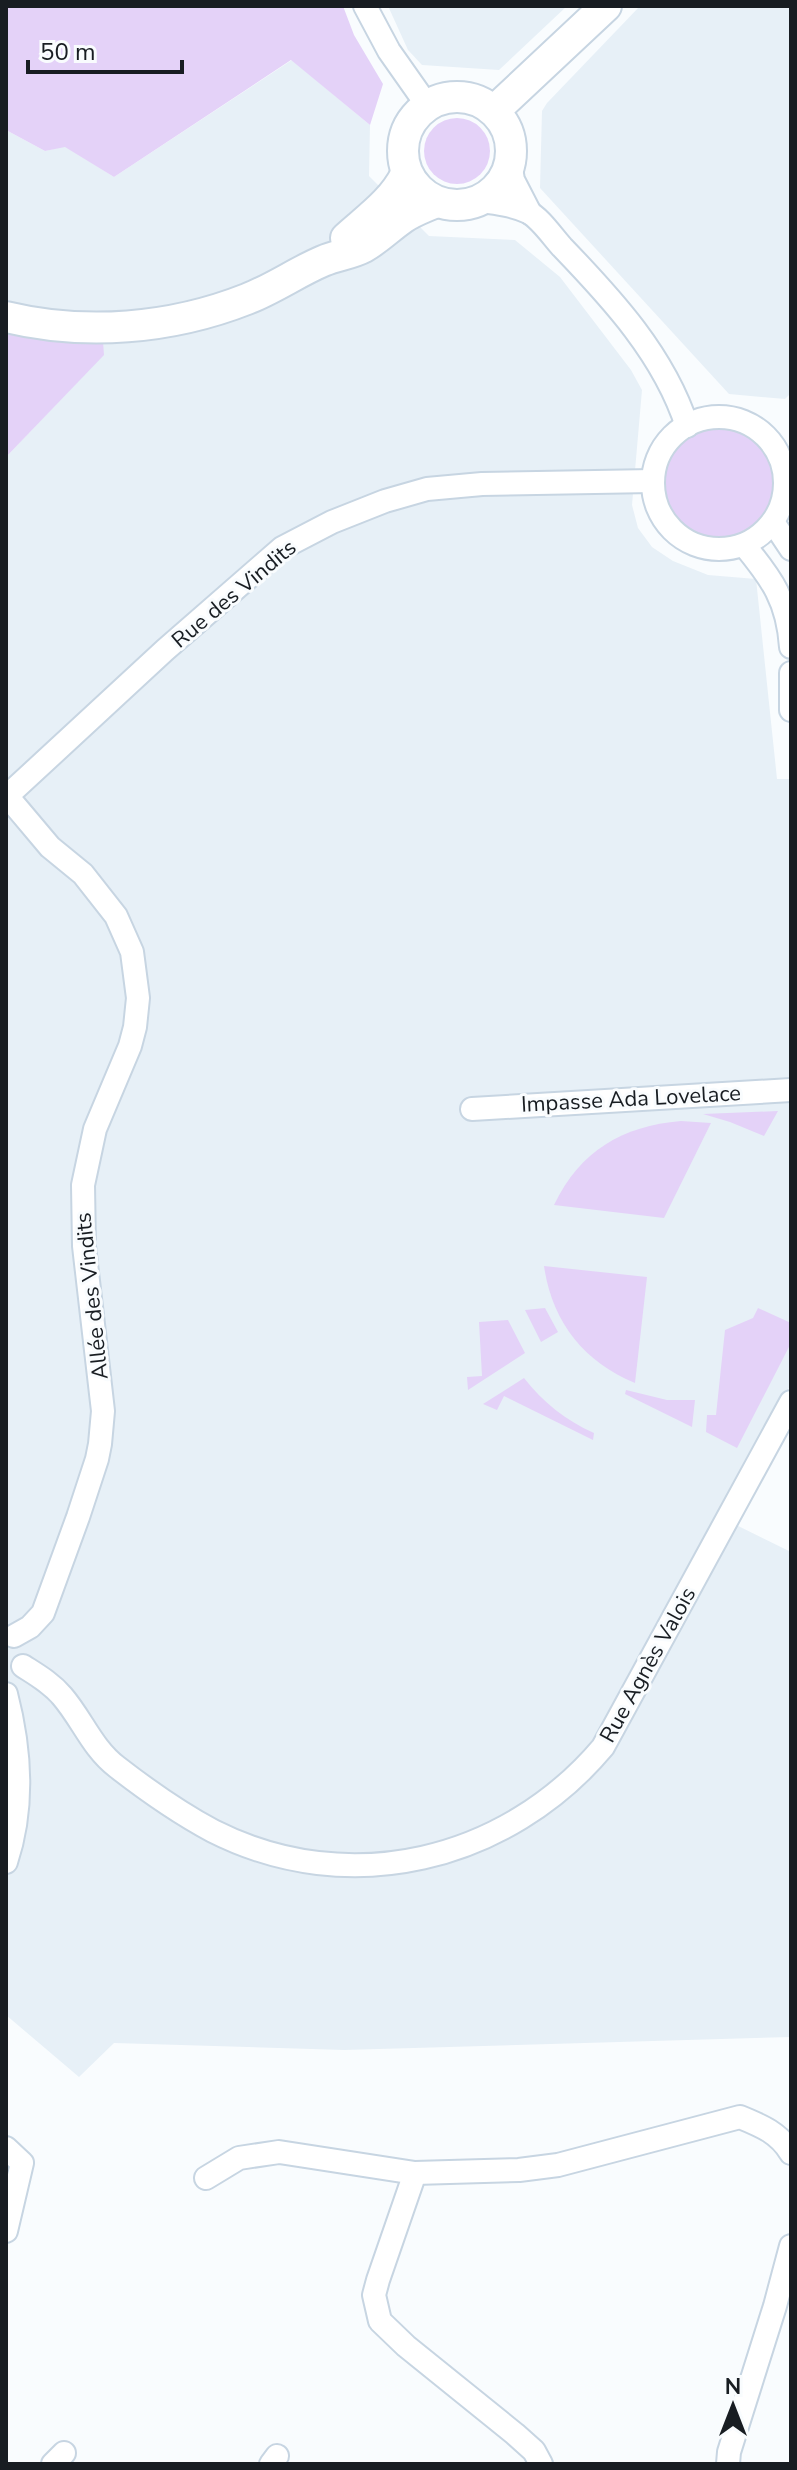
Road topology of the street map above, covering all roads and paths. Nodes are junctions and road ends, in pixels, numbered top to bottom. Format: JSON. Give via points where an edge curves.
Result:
{"nodes":[{"id":1,"x":365,"y":6,"type":"edge"},
{"id":2,"x":606,"y":6,"type":"edge"},
{"id":3,"x":427,"y":105,"type":"junction"},
{"id":4,"x":494,"y":111,"type":"junction"},
{"id":5,"x":510,"y":162,"type":"junction"},
{"id":6,"x":406,"y":174,"type":"junction"},
{"id":7,"x":480,"y":201,"type":"junction"},
{"id":8,"x":436,"y":202,"type":"junction"},
{"id":9,"x":530,"y":213,"type":"junction"},
{"id":10,"x":326,"y":260,"type":"junction"},
{"id":11,"x":6,"y":317,"type":"edge"},
{"id":12,"x":687,"y":426,"type":"junction"},
{"id":13,"x":653,"y":481,"type":"junction"},
{"id":14,"x":773,"y":522,"type":"junction"},
{"id":15,"x":744,"y":545,"type":"junction"},
{"id":16,"x":791,"y":549,"type":"edge"},
{"id":17,"x":791,"y":647,"type":"edge"},
{"id":18,"x":791,"y":673,"type":"edge"},
{"id":19,"x":791,"y":710,"type":"edge"},
{"id":20,"x":6,"y":797,"type":"edge"},
{"id":21,"x":791,"y":1090,"type":"edge"},
{"id":22,"x":472,"y":1109,"type":"dead end"},
{"id":23,"x":791,"y":1402,"type":"edge"},
{"id":24,"x":10,"y":1632,"type":"edge"},
{"id":25,"x":23,"y":1666,"type":"junction"},
{"id":26,"x":6,"y":1694,"type":"edge"},
{"id":27,"x":6,"y":1862,"type":"edge"},
{"id":28,"x":6,"y":2148,"type":"edge"},
{"id":29,"x":791,"y":2153,"type":"edge"},
{"id":30,"x":415,"y":2173,"type":"junction"},
{"id":31,"x":206,"y":2178,"type":"dead end"},
{"id":32,"x":6,"y":2231,"type":"edge"},
{"id":33,"x":791,"y":2246,"type":"edge"},
{"id":34,"x":541,"y":2464,"type":"edge"},
{"id":35,"x":728,"y":2464,"type":"edge"}],
"edges":[{"from":1,"to":3,"type":"street"},
{"from":2,"to":4,"type":"main road"},
{"from":3,"to":4,"type":"main road","via":[[462,97]]},
{"from":3,"to":6,"type":"main road","via":[[404,134]]},
{"from":4,"to":5,"type":"main road","via":[[509,134]]},
{"from":5,"to":7,"type":"main road","via":[[499,186]]},
{"from":5,"to":9,"type":"street"},
{"from":6,"to":8,"type":"main road","via":[[418,191]]},
{"from":6,"to":10,"type":"main road","via":[[373,216]]},
{"from":7,"to":8,"type":"main road","via":[[458,206]]},
{"from":7,"to":9,"type":"street"},
{"from":8,"to":10,"type":"main road","via":[[407,215],[364,247]]},
{"from":9,"to":12,"type":"street","via":[[627,318],[673,391]]},
{"from":10,"to":11,"type":"main road","via":[[247,299],[149,325],[77,328]]},
{"from":12,"to":13,"type":"street","via":[[669,440]]},
{"from":12,"to":14,"type":"street","via":[[724,418],[759,430],[773,444],[785,483]]},
{"from":13,"to":15,"type":"street","via":[[659,511],[683,538],[702,547]]},
{"from":13,"to":20,"type":"street","name":"Rue des Vindits","via":[[427,489],[332,522],[282,548]]},
{"from":14,"to":15,"type":"street"},
{"from":14,"to":16,"type":"street"},
{"from":15,"to":17,"type":"street","via":[[779,591]]},
{"from":18,"to":19,"type":"street"},
{"from":20,"to":24,"type":"street","name":"Allée des Vindits","via":[[50,847],[83,874],[116,916],[132,952],[138,998],[130,1046],[95,1129],[83,1185],[84,1246],[103,1411],[97,1459],[43,1613],[30,1627]]},
{"from":21,"to":22,"type":"street","name":"Impasse Ada Lovelace"},
{"from":23,"to":25,"type":"street","name":"Rue Agnès Valois","via":[[603,1747],[541,1805],[461,1848],[389,1864],[331,1865],[242,1843],[213,1830],[116,1766],[62,1696]]},
{"from":24,"to":25,"type":"street"},
{"from":25,"to":26,"type":"street","via":[[18,1688]]},
{"from":26,"to":27,"type":"street","via":[[14,1723],[18,1789]]},
{"from":28,"to":32,"type":"street","via":[[22,2163]]},
{"from":29,"to":30,"type":"street","via":[[767,2128],[740,2117],[558,2165]]},
{"from":30,"to":31,"type":"street","via":[[279,2152],[239,2158]]},
{"from":30,"to":34,"type":"street","via":[[374,2295],[380,2321],[515,2434]]},
{"from":33,"to":35,"type":"street"}]}
